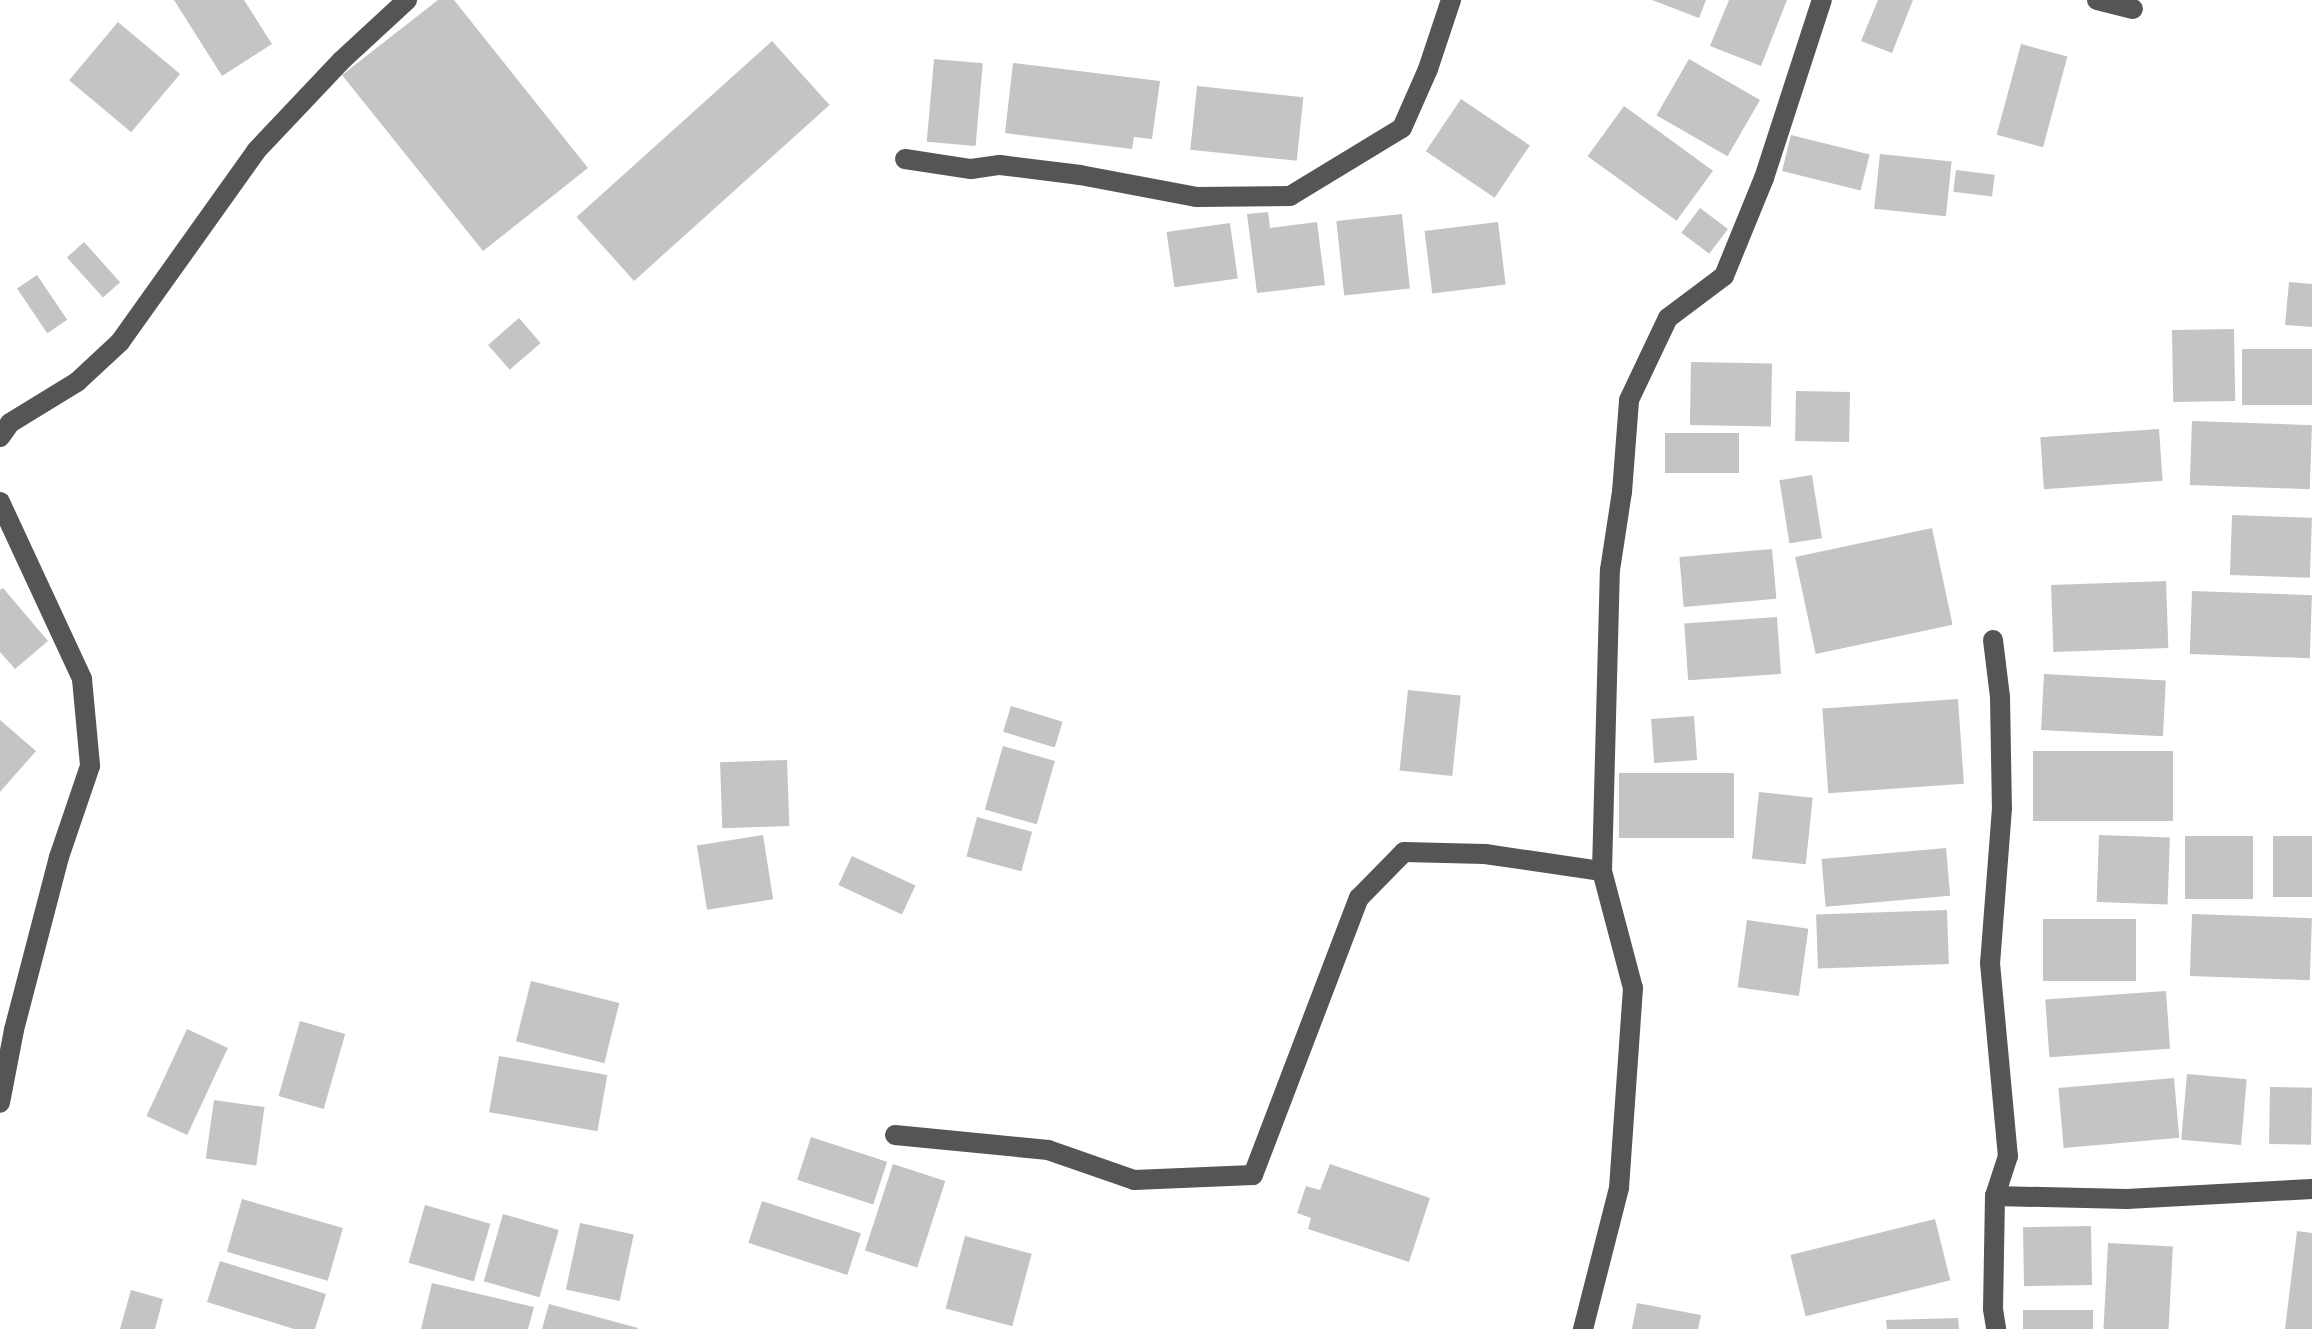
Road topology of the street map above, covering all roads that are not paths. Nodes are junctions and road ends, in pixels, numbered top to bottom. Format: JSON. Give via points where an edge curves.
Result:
{"nodes":[{"id":1,"x":407,"y":0,"type":"edge"},
{"id":2,"x":1451,"y":0,"type":"edge"},
{"id":3,"x":1822,"y":0,"type":"edge"},
{"id":4,"x":2097,"y":0,"type":"edge"},
{"id":5,"x":2133,"y":9,"type":"dead end"},
{"id":6,"x":905,"y":159,"type":"dead end"},
{"id":7,"x":0,"y":437,"type":"edge"},
{"id":8,"x":0,"y":502,"type":"edge"},
{"id":9,"x":1993,"y":640,"type":"dead end"},
{"id":10,"x":1602,"y":871,"type":"junction"},
{"id":11,"x":0,"y":1103,"type":"edge"},
{"id":12,"x":895,"y":1135,"type":"dead end"},
{"id":13,"x":2312,"y":1189,"type":"edge"},
{"id":14,"x":1995,"y":1196,"type":"junction"},
{"id":15,"x":1583,"y":1329,"type":"edge"},
{"id":16,"x":1996,"y":1329,"type":"edge"}],
"edges":[{"from":1,"to":7,"type":"street","via":[[256,151],[120,342],[77,382],[10,423]]},
{"from":2,"to":6,"type":"street","via":[[1402,128],[1290,196],[1196,197],[1080,175]]},
{"from":3,"to":10,"type":"street","via":[[1764,178],[1724,276],[1668,318],[1629,400],[1610,570]]},
{"from":4,"to":5,"type":"street"},
{"from":8,"to":11,"type":"street","via":[[82,679],[90,766],[59,857]]},
{"from":9,"to":14,"type":"street","via":[[2002,808],[1990,963],[2008,1156]]},
{"from":10,"to":12,"type":"street","via":[[1485,854],[1404,852],[1359,898],[1253,1175],[1134,1180],[1048,1150]]},
{"from":10,"to":15,"type":"street","via":[[1633,988],[1619,1188]]},
{"from":13,"to":14,"type":"street","via":[[2127,1199]]},
{"from":14,"to":16,"type":"street"}]}
